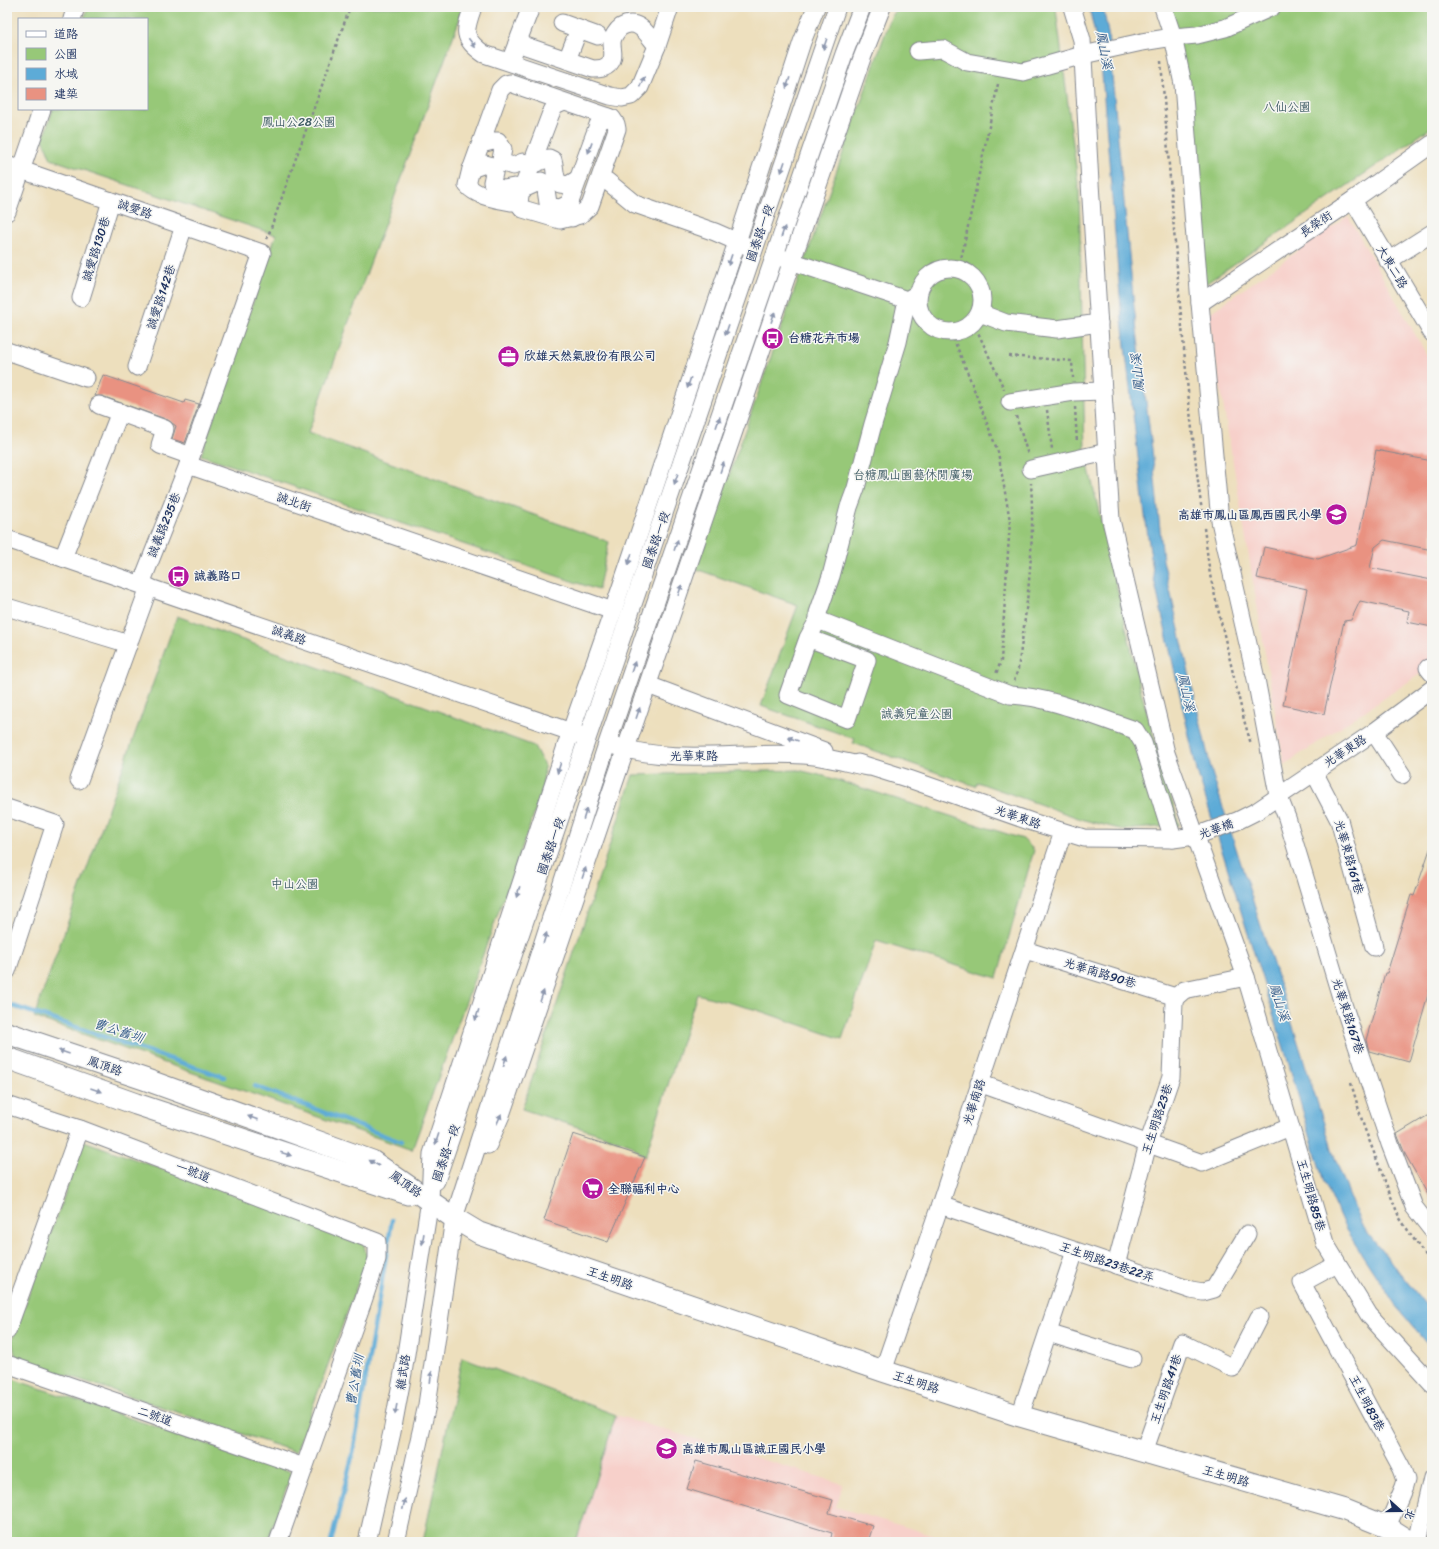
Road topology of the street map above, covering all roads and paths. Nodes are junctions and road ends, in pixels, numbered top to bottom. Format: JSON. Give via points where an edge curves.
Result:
{"nodes":[{"id":1,"x":76,"y":7,"type":"edge"},
{"id":2,"x":350,"y":7,"type":"edge"},
{"id":3,"x":473,"y":7,"type":"edge"},
{"id":4,"x":531,"y":7,"type":"edge"},
{"id":5,"x":670,"y":7,"type":"edge"},
{"id":6,"x":816,"y":7,"type":"edge"},
{"id":7,"x":838,"y":7,"type":"edge"},
{"id":8,"x":862,"y":7,"type":"edge"},
{"id":9,"x":882,"y":7,"type":"edge"},
{"id":10,"x":1072,"y":7,"type":"edge"},
{"id":11,"x":1163,"y":7,"type":"edge"},
{"id":12,"x":1272,"y":7,"type":"edge"},
{"id":13,"x":72,"y":18,"type":"edge"},
{"id":14,"x":562,"y":23,"type":"dead end"},
{"id":15,"x":578,"y":29,"type":"junction"},
{"id":16,"x":598,"y":36,"type":"dead end"},
{"id":17,"x":1174,"y":37,"type":"junction"},
{"id":18,"x":518,"y":43,"type":"junction"},
{"id":19,"x":657,"y":46,"type":"junction"},
{"id":20,"x":918,"y":51,"type":"dead end"},
{"id":21,"x":1083,"y":55,"type":"junction"},
{"id":22,"x":567,"y":60,"type":"junction"},
{"id":23,"x":510,"y":64,"type":"junction"},
{"id":24,"x":1002,"y":69,"type":"junction"},
{"id":25,"x":564,"y":94,"type":"junction"},
{"id":26,"x":42,"y":110,"type":"edge"},
{"id":27,"x":609,"y":117,"type":"junction"},
{"id":28,"x":481,"y":144,"type":"junction"},
{"id":29,"x":1432,"y":144,"type":"edge"},
{"id":30,"x":527,"y":163,"type":"junction"},
{"id":31,"x":14,"y":168,"type":"edge"},
{"id":32,"x":471,"y":169,"type":"junction"},
{"id":33,"x":578,"y":179,"type":"junction"},
{"id":34,"x":608,"y":181,"type":"junction"},
{"id":35,"x":516,"y":198,"type":"junction"},
{"id":36,"x":1353,"y":200,"type":"junction"},
{"id":37,"x":111,"y":201,"type":"junction"},
{"id":38,"x":7,"y":212,"type":"edge"},
{"id":39,"x":576,"y":216,"type":"junction"},
{"id":40,"x":184,"y":226,"type":"junction"},
{"id":41,"x":1432,"y":233,"type":"edge"},
{"id":42,"x":737,"y":242,"type":"junction"},
{"id":43,"x":755,"y":249,"type":"junction"},
{"id":44,"x":262,"y":253,"type":"junction"},
{"id":45,"x":775,"y":256,"type":"junction"},
{"id":46,"x":1388,"y":261,"type":"junction"},
{"id":47,"x":792,"y":262,"type":"junction"},
{"id":48,"x":959,"y":269,"type":"junction"},
{"id":49,"x":912,"y":297,"type":"junction"},
{"id":50,"x":81,"y":298,"type":"dead end"},
{"id":51,"x":1200,"y":303,"type":"junction"},
{"id":52,"x":977,"y":317,"type":"junction"},
{"id":53,"x":1099,"y":323,"type":"junction"},
{"id":54,"x":1430,"y":325,"type":"edge"},
{"id":55,"x":951,"y":333,"type":"junction"},
{"id":56,"x":7,"y":352,"type":"edge"},
{"id":57,"x":137,"y":367,"type":"dead end"},
{"id":58,"x":86,"y":378,"type":"dead end"},
{"id":59,"x":1103,"y":391,"type":"junction"},
{"id":60,"x":1045,"y":396,"type":"junction"},
{"id":61,"x":1010,"y":402,"type":"junction"},
{"id":62,"x":99,"y":405,"type":"dead end"},
{"id":63,"x":120,"y":412,"type":"junction"},
{"id":64,"x":1107,"y":452,"type":"junction"},
{"id":65,"x":189,"y":461,"type":"junction"},
{"id":66,"x":1054,"y":463,"type":"junction"},
{"id":67,"x":1030,"y":468,"type":"junction"},
{"id":68,"x":7,"y":539,"type":"edge"},
{"id":69,"x":63,"y":558,"type":"junction"},
{"id":70,"x":145,"y":586,"type":"junction"},
{"id":71,"x":7,"y":607,"type":"edge"},
{"id":72,"x":613,"y":611,"type":"junction"},
{"id":73,"x":818,"y":620,"type":"junction"},
{"id":74,"x":808,"y":638,"type":"junction"},
{"id":75,"x":129,"y":644,"type":"junction"},
{"id":76,"x":648,"y":685,"type":"junction"},
{"id":77,"x":991,"y":687,"type":"junction"},
{"id":78,"x":1432,"y":689,"type":"edge"},
{"id":79,"x":1010,"y":695,"type":"junction"},
{"id":80,"x":571,"y":731,"type":"junction"},
{"id":81,"x":1374,"y":732,"type":"junction"},
{"id":82,"x":588,"y":737,"type":"junction"},
{"id":83,"x":607,"y":744,"type":"junction"},
{"id":84,"x":625,"y":750,"type":"junction"},
{"id":85,"x":868,"y":767,"type":"junction"},
{"id":86,"x":1314,"y":772,"type":"junction"},
{"id":87,"x":1402,"y":774,"type":"dead end"},
{"id":88,"x":79,"y":780,"type":"dead end"},
{"id":89,"x":1278,"y":796,"type":"junction"},
{"id":90,"x":7,"y":808,"type":"edge"},
{"id":91,"x":1257,"y":811,"type":"joint"},
{"id":92,"x":1063,"y":832,"type":"junction"},
{"id":93,"x":1195,"y":836,"type":"junction"},
{"id":94,"x":578,"y":837,"type":"junction"},
{"id":95,"x":1173,"y":838,"type":"junction"},
{"id":96,"x":594,"y":842,"type":"junction"},
{"id":97,"x":1374,"y":947,"type":"dead end"},
{"id":98,"x":1024,"y":950,"type":"junction"},
{"id":99,"x":7,"y":972,"type":"edge"},
{"id":100,"x":1246,"y":977,"type":"junction"},
{"id":101,"x":1176,"y":997,"type":"junction"},
{"id":102,"x":7,"y":1033,"type":"edge"},
{"id":103,"x":7,"y":1058,"type":"edge"},
{"id":104,"x":980,"y":1083,"type":"junction"},
{"id":105,"x":7,"y":1105,"type":"edge"},
{"id":106,"x":1290,"y":1126,"type":"junction"},
{"id":107,"x":80,"y":1129,"type":"junction"},
{"id":108,"x":1148,"y":1144,"type":"junction"},
{"id":109,"x":430,"y":1200,"type":"junction"},
{"id":110,"x":940,"y":1205,"type":"junction"},
{"id":111,"x":454,"y":1218,"type":"junction"},
{"id":112,"x":1432,"y":1230,"type":"edge"},
{"id":113,"x":1247,"y":1234,"type":"dead end"},
{"id":114,"x":1075,"y":1251,"type":"junction"},
{"id":115,"x":1337,"y":1264,"type":"junction"},
{"id":116,"x":1116,"y":1265,"type":"junction"},
{"id":117,"x":1259,"y":1317,"type":"dead end"},
{"id":118,"x":7,"y":1331,"type":"edge"},
{"id":119,"x":1048,"y":1333,"type":"junction"},
{"id":120,"x":1132,"y":1359,"type":"dead end"},
{"id":121,"x":7,"y":1364,"type":"edge"},
{"id":122,"x":883,"y":1371,"type":"junction"},
{"id":123,"x":1432,"y":1384,"type":"edge"},
{"id":124,"x":1020,"y":1416,"type":"junction"},
{"id":125,"x":1144,"y":1452,"type":"junction"},
{"id":126,"x":304,"y":1467,"type":"junction"},
{"id":127,"x":1432,"y":1478,"type":"edge"},
{"id":128,"x":1387,"y":1527,"type":"junction"},
{"id":129,"x":278,"y":1542,"type":"edge"},
{"id":130,"x":367,"y":1542,"type":"edge"},
{"id":131,"x":396,"y":1542,"type":"edge"},
{"id":132,"x":1411,"y":1542,"type":"edge"},
{"id":133,"x":1417,"y":1542,"type":"edge"}],
"edges":[{"from":1,"to":13,"type":"street"},
{"from":2,"to":44,"type":"path"},
{"from":3,"to":23,"type":"street","one_way":true,"via":[[466,34],[471,45],[484,54]]},
{"from":4,"to":18,"type":"street"},
{"from":5,"to":19,"type":"street"},
{"from":6,"to":42,"type":"street","name":"國泰路一段","one_way":true,"via":[[802,42]]},
{"from":7,"to":43,"type":"street","name":"國泰路一段","one_way":true},
{"from":45,"to":8,"type":"street","name":"國泰路一段","one_way":true},
{"from":9,"to":47,"type":"street"},
{"from":10,"to":21,"type":"street","name":"王生明路85巷","via":[[1082,40]]},
{"from":11,"to":17,"type":"street","name":"光華東路167巷"},
{"from":12,"to":17,"type":"street","via":[[1225,28],[1197,35]]},
{"from":14,"to":15,"type":"street"},
{"from":15,"to":16,"type":"street"},
{"from":15,"to":22,"type":"street"},
{"from":17,"to":21,"type":"street"},
{"from":17,"to":51,"type":"street","name":"光華東路167巷","via":[[1183,84]]},
{"from":18,"to":22,"type":"street"},
{"from":18,"to":23,"type":"street"},
{"from":19,"to":22,"type":"street","via":[[642,28],[634,23],[627,24],[617,30],[612,42],[614,55],[604,68],[593,69]]},
{"from":25,"to":19,"type":"street","one_way":true,"via":[[622,98],[631,96],[640,87]]},
{"from":20,"to":24,"type":"street","via":[[943,49],[967,62]]},
{"from":21,"to":24,"type":"street","via":[[1023,72]]},
{"from":21,"to":53,"type":"street","name":"王生明路85巷"},
{"from":23,"to":25,"type":"street"},
{"from":24,"to":48,"type":"path"},
{"from":25,"to":27,"type":"street"},
{"from":25,"to":28,"type":"street","via":[[506,84],[500,90]]},
{"from":25,"to":30,"type":"street","via":[[548,101],[544,106]]},
{"from":25,"to":34,"type":"street","via":[[616,111],[623,117],[626,133]]},
{"from":25,"to":35,"type":"street","via":[[509,73],[500,75],[458,190],[460,197]]},
{"from":26,"to":31,"type":"street"},
{"from":27,"to":33,"type":"street","one_way":true,"via":[[601,120],[598,125]]},
{"from":27,"to":39,"type":"street","via":[[617,129],[590,206]]},
{"from":28,"to":30,"type":"street","via":[[498,141],[503,149],[500,159],[503,163],[513,166]]},
{"from":28,"to":32,"type":"street"},
{"from":29,"to":36,"type":"street","name":"長榮街"},
{"from":30,"to":33,"type":"street","via":[[549,158],[553,160],[556,179],[560,184],[568,185]]},
{"from":30,"to":35,"type":"street"},
{"from":31,"to":37,"type":"street","name":"誠愛路"},
{"from":31,"to":38,"type":"street"},
{"from":32,"to":35,"type":"street","via":[[484,164],[489,165],[494,173],[494,186],[504,189]]},
{"from":32,"to":35,"type":"street","via":[[467,185],[471,190],[478,194]]},
{"from":33,"to":39,"type":"street"},
{"from":34,"to":39,"type":"street"},
{"from":34,"to":42,"type":"street","via":[[636,204]]},
{"from":35,"to":39,"type":"street","via":[[520,195],[523,209]]},
{"from":35,"to":39,"type":"street","via":[[562,229],[570,229]]},
{"from":35,"to":39,"type":"street","via":[[541,181],[544,183],[548,203],[552,207]]},
{"from":36,"to":46,"type":"street","name":"大東二路"},
{"from":36,"to":51,"type":"street","name":"長榮街"},
{"from":37,"to":40,"type":"street","name":"誠愛路"},
{"from":37,"to":50,"type":"street","name":"誠愛路130巷"},
{"from":40,"to":44,"type":"street","name":"誠愛路"},
{"from":40,"to":57,"type":"street","name":"誠愛路142巷"},
{"from":41,"to":46,"type":"street"},
{"from":42,"to":43,"type":"street"},
{"from":42,"to":72,"type":"street","name":"國泰路一段","one_way":true},
{"from":43,"to":45,"type":"street"},
{"from":43,"to":82,"type":"street","name":"國泰路一段","one_way":true},
{"from":44,"to":65,"type":"street"},
{"from":45,"to":47,"type":"street"},
{"from":83,"to":45,"type":"street","name":"國泰路一段","one_way":true},
{"from":46,"to":54,"type":"street","name":"大東二路"},
{"from":47,"to":49,"type":"street"},
{"from":76,"to":47,"type":"street","one_way":true},
{"from":48,"to":49,"type":"street","via":[[948,268],[928,275]]},
{"from":48,"to":52,"type":"street","via":[[973,278],[981,291],[982,302]]},
{"from":49,"to":55,"type":"street","via":[[926,324],[935,330]]},
{"from":49,"to":73,"type":"street"},
{"from":51,"to":89,"type":"street","name":"光華東路167巷","via":[[1220,521],[1256,679]]},
{"from":52,"to":53,"type":"street","via":[[1057,329]]},
{"from":52,"to":55,"type":"street","via":[[966,329]]},
{"from":52,"to":61,"type":"path"},
{"from":53,"to":59,"type":"street","name":"王生明路85巷"},
{"from":55,"to":77,"type":"path","via":[[998,452],[1010,521],[1001,661]]},
{"from":56,"to":58,"type":"street"},
{"from":59,"to":60,"type":"street"},
{"from":59,"to":64,"type":"street","name":"王生明路85巷"},
{"from":60,"to":61,"type":"street"},
{"from":60,"to":66,"type":"path"},
{"from":61,"to":67,"type":"path","via":[[1018,420]]},
{"from":62,"to":63,"type":"street"},
{"from":63,"to":65,"type":"street","name":"誠北街","via":[[166,429],[160,446]]},
{"from":63,"to":69,"type":"street"},
{"from":64,"to":66,"type":"street"},
{"from":64,"to":93,"type":"street","name":"王生明路85巷","via":[[1111,520],[1135,626],[1166,753]]},
{"from":65,"to":70,"type":"street","name":"誠義路235巷"},
{"from":65,"to":72,"type":"street","name":"誠北街"},
{"from":66,"to":67,"type":"street"},
{"from":67,"to":79,"type":"path","via":[[1033,515],[1029,594],[1018,669]]},
{"from":68,"to":69,"type":"street","name":"誠義路"},
{"from":69,"to":70,"type":"street","name":"誠義路"},
{"from":70,"to":75,"type":"street","name":"誠義路235巷"},
{"from":70,"to":80,"type":"street","name":"誠義路"},
{"from":71,"to":75,"type":"street"},
{"from":72,"to":80,"type":"street","name":"國泰路一段"},
{"from":73,"to":74,"type":"street"},
{"from":73,"to":77,"type":"street"},
{"from":74,"to":74,"type":"street","via":[[788,695],[847,719],[866,660]]},
{"from":75,"to":88,"type":"street","name":"誠義路235巷"},
{"from":84,"to":76,"type":"street","one_way":true},
{"from":85,"to":76,"type":"street","name":"光華東路","one_way":true},
{"from":77,"to":79,"type":"street"},
{"from":78,"to":81,"type":"street","name":"光華東路"},
{"from":79,"to":95,"type":"street","via":[[1026,696],[1064,706],[1135,730],[1143,743]]},
{"from":80,"to":82,"type":"street","name":"光華東路"},
{"from":80,"to":109,"type":"street","name":"國泰路一段","one_way":true,"via":[[432,1154]]},
{"from":81,"to":86,"type":"street","name":"光華東路"},
{"from":81,"to":87,"type":"street"},
{"from":82,"to":83,"type":"street","name":"光華東路"},
{"from":82,"to":109,"type":"street","name":"國泰路一段"},
{"from":83,"to":84,"type":"street","name":"光華東路"},
{"from":94,"to":83,"type":"street","name":"國泰路一段","one_way":true},
{"from":84,"to":85,"type":"street","name":"光華東路","via":[[666,756],[804,755]]},
{"from":84,"to":96,"type":"street"},
{"from":85,"to":92,"type":"street","name":"光華東路"},
{"from":86,"to":89,"type":"street","name":"光華東路"},
{"from":86,"to":97,"type":"street","name":"光華東路161巷","via":[[1339,820]]},
{"from":89,"to":91,"type":"street","name":"光華東路"},
{"from":89,"to":112,"type":"street","name":"光華東路167巷","via":[[1290,825],[1343,1004],[1390,1144],[1414,1207]]},
{"from":90,"to":99,"type":"street","via":[[55,824]]},
{"from":91,"to":93,"type":"street","name":"光華橋"},
{"from":92,"to":95,"type":"street","name":"光華東路","via":[[1084,838]]},
{"from":92,"to":98,"type":"street","name":"光華南路"},
{"from":93,"to":95,"type":"street","name":"光華橋"},
{"from":93,"to":100,"type":"street","name":"王生明路85巷"},
{"from":94,"to":96,"type":"street","name":"國泰路一段"},
{"from":111,"to":94,"type":"street","name":"國泰路一段","one_way":true},
{"from":111,"to":96,"type":"street","one_way":true,"via":[[501,1115]]},
{"from":98,"to":101,"type":"street","name":"光華南路90巷"},
{"from":98,"to":104,"type":"street","name":"光華南路"},
{"from":100,"to":101,"type":"street","via":[[1184,990]]},
{"from":100,"to":106,"type":"street","name":"王生明路85巷"},
{"from":101,"to":108,"type":"street","name":"王生明路23巷","via":[[1171,1077]]},
{"from":109,"to":102,"type":"main road","name":"鳳頂路","one_way":true,"via":[[372,1161]]},
{"from":103,"to":109,"type":"main road","name":"鳳頂路","one_way":true,"via":[[136,1104]]},
{"from":104,"to":108,"type":"street"},
{"from":104,"to":110,"type":"street","name":"光華南路"},
{"from":105,"to":107,"type":"street","name":"一號道"},
{"from":106,"to":108,"type":"street","via":[[1202,1163]]},
{"from":106,"to":115,"type":"street","name":"王生明路85巷","via":[[1325,1243]]},
{"from":107,"to":118,"type":"street"},
{"from":107,"to":126,"type":"street","name":"一號道","via":[[377,1242],[377,1259]]},
{"from":108,"to":116,"type":"street","name":"王生明路23巷"},
{"from":109,"to":111,"type":"main road","name":"王生明路"},
{"from":109,"to":130,"type":"street","name":"維武路","one_way":true,"via":[[392,1432]]},
{"from":110,"to":114,"type":"street","name":"王生明路23巷22弄"},
{"from":110,"to":122,"type":"street","name":"光華南路"},
{"from":111,"to":122,"type":"main road","name":"王生明路","via":[[478,1233]]},
{"from":131,"to":111,"type":"street","one_way":true,"via":[[427,1405]]},
{"from":113,"to":116,"type":"street","name":"王生明路23巷22弄","via":[[1214,1289],[1203,1292]]},
{"from":114,"to":116,"type":"street","name":"王生明路23巷22弄"},
{"from":114,"to":119,"type":"street"},
{"from":115,"to":123,"type":"street","name":"王生明路85巷","via":[[1369,1315]]},
{"from":115,"to":128,"type":"street","name":"王生明83巷","via":[[1302,1283],[1406,1480]]},
{"from":117,"to":125,"type":"street","name":"王生明路41巷","via":[[1233,1368],[1182,1343]]},
{"from":119,"to":120,"type":"street"},
{"from":119,"to":124,"type":"street"},
{"from":121,"to":126,"type":"street","name":"二號道"},
{"from":122,"to":124,"type":"main road","name":"王生明路"},
{"from":124,"to":125,"type":"main road","name":"王生明路"},
{"from":125,"to":128,"type":"main road","name":"王生明路","via":[[1345,1510]]},
{"from":126,"to":129,"type":"street"},
{"from":127,"to":133,"type":"street"},
{"from":128,"to":132,"type":"main road","name":"王生明路"}]}
